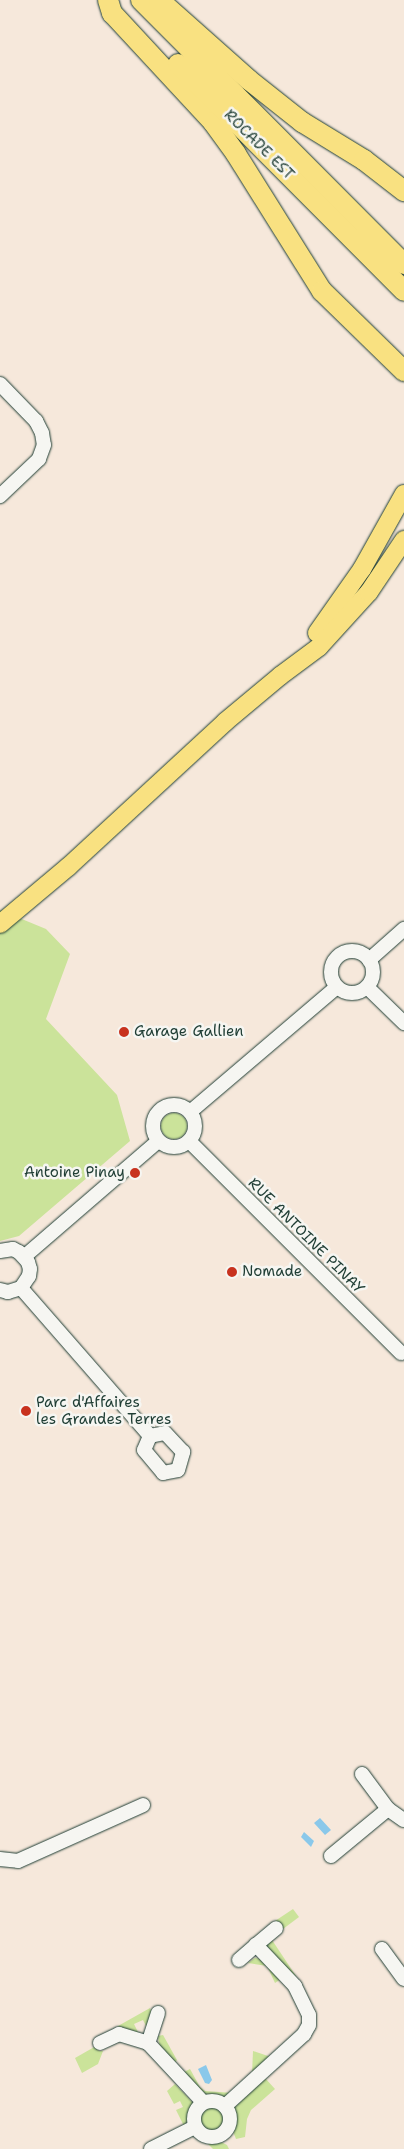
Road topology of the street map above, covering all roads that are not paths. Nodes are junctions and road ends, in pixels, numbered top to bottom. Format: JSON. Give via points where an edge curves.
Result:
{"nodes":[{"id":1,"x":108,"y":0,"type":"edge"},
{"id":2,"x":112,"y":0,"type":"edge"},
{"id":3,"x":141,"y":0,"type":"edge"},
{"id":4,"x":159,"y":0,"type":"edge"},
{"id":5,"x":404,"y":191,"type":"edge"},
{"id":6,"x":404,"y":264,"type":"edge"},
{"id":7,"x":404,"y":291,"type":"edge"},
{"id":8,"x":404,"y":372,"type":"edge"},
{"id":9,"x":0,"y":384,"type":"edge"},
{"id":10,"x":404,"y":494,"type":"edge"},
{"id":11,"x":0,"y":496,"type":"edge"},
{"id":12,"x":404,"y":540,"type":"edge"},
{"id":13,"x":280,"y":676,"type":"junction"},
{"id":14,"x":0,"y":924,"type":"edge"},
{"id":15,"x":404,"y":929,"type":"edge"},
{"id":16,"x":368,"y":960,"type":"junction"},
{"id":17,"x":336,"y":987,"type":"junction"},
{"id":18,"x":367,"y":987,"type":"junction"},
{"id":19,"x":404,"y":1022,"type":"edge"},
{"id":20,"x":190,"y":1112,"type":"junction"},
{"id":21,"x":158,"y":1141,"type":"junction"},
{"id":22,"x":189,"y":1141,"type":"junction"},
{"id":23,"x":0,"y":1250,"type":"edge"},
{"id":24,"x":25,"y":1256,"type":"junction"},
{"id":25,"x":21,"y":1288,"type":"junction"},
{"id":26,"x":0,"y":1290,"type":"edge"},
{"id":27,"x":401,"y":1353,"type":"dead end"},
{"id":28,"x":150,"y":1436,"type":"dead end"},
{"id":29,"x":362,"y":1774,"type":"dead end"},
{"id":30,"x":143,"y":1805,"type":"dead end"},
{"id":31,"x":388,"y":1809,"type":"junction"},
{"id":32,"x":404,"y":1820,"type":"edge"},
{"id":33,"x":331,"y":1856,"type":"dead end"},
{"id":34,"x":0,"y":1859,"type":"edge"},
{"id":35,"x":276,"y":1928,"type":"dead end"},
{"id":36,"x":256,"y":1945,"type":"junction"},
{"id":37,"x":382,"y":1949,"type":"dead end"},
{"id":38,"x":239,"y":1960,"type":"dead end"},
{"id":39,"x":404,"y":1979,"type":"edge"},
{"id":40,"x":158,"y":2013,"type":"dead end"},
{"id":41,"x":100,"y":2043,"type":"dead end"},
{"id":42,"x":148,"y":2043,"type":"junction"},
{"id":43,"x":203,"y":2102,"type":"junction"},
{"id":44,"x":225,"y":2106,"type":"junction"},
{"id":45,"x":195,"y":2127,"type":"junction"},
{"id":46,"x":151,"y":2149,"type":"edge"}],
"edges":[{"from":1,"to":8,"type":"highway","via":[[112,14],[213,122],[322,291]]},
{"from":2,"to":7,"type":"highway","name":"ROCADE EST"},
{"from":3,"to":6,"type":"highway","name":"ROCADE EST"},
{"from":4,"to":5,"type":"highway","via":[[302,122],[364,160]]},
{"from":9,"to":11,"type":"street","via":[[36,421],[44,445],[39,459]]},
{"from":10,"to":13,"type":"main road","via":[[332,615]]},
{"from":12,"to":13,"type":"main road","via":[[369,592],[319,647]]},
{"from":13,"to":14,"type":"main road"},
{"from":15,"to":16,"type":"street"},
{"from":16,"to":17,"type":"street","via":[[353,951],[339,955],[330,970]]},
{"from":16,"to":18,"type":"street","via":[[373,976]]},
{"from":17,"to":18,"type":"street","via":[[355,993]]},
{"from":17,"to":20,"type":"street"},
{"from":18,"to":19,"type":"street"},
{"from":20,"to":21,"type":"street","via":[[174,1105],[157,1112],[152,1131]]},
{"from":20,"to":22,"type":"street","via":[[195,1125]]},
{"from":21,"to":22,"type":"street","via":[[173,1148]]},
{"from":21,"to":24,"type":"street"},
{"from":22,"to":27,"type":"street","name":"RUE ANTOINE PINAY"},
{"from":23,"to":24,"type":"street","via":[[13,1249]]},
{"from":24,"to":25,"type":"street","via":[[30,1269]]},
{"from":25,"to":26,"type":"street","via":[[8,1292]]},
{"from":25,"to":28,"type":"street"},
{"from":29,"to":31,"type":"street"},
{"from":30,"to":34,"type":"street","via":[[18,1861]]},
{"from":31,"to":32,"type":"street"},
{"from":31,"to":33,"type":"street"},
{"from":35,"to":36,"type":"street"},
{"from":36,"to":38,"type":"street"},
{"from":36,"to":44,"type":"street","via":[[295,1986],[309,2015],[309,2025],[304,2034]]},
{"from":37,"to":39,"type":"street"},
{"from":40,"to":42,"type":"street"},
{"from":41,"to":42,"type":"street","via":[[118,2034]]},
{"from":42,"to":43,"type":"street"},
{"from":43,"to":44,"type":"street","via":[[215,2100]]},
{"from":43,"to":45,"type":"street","via":[[194,2116]]},
{"from":44,"to":45,"type":"street","via":[[229,2110],[230,2122],[221,2136],[203,2136]]},
{"from":45,"to":46,"type":"street"}]}
